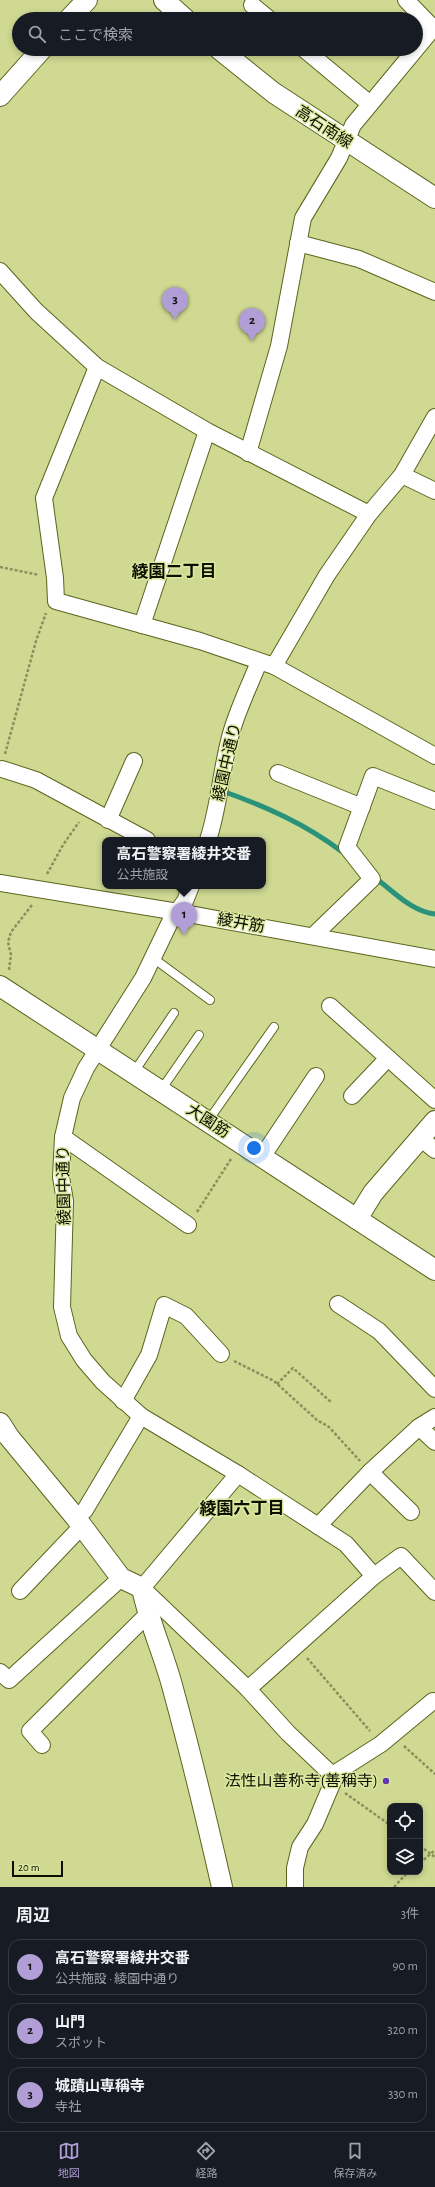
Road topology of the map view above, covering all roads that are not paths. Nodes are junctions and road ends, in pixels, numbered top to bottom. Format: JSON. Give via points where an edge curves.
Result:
{"nodes":[{"id":1,"x":86,"y":0,"type":"edge"},
{"id":2,"x":164,"y":0,"type":"edge"},
{"id":3,"x":406,"y":0,"type":"edge"},
{"id":4,"x":252,"y":5,"type":"dead end"},
{"id":5,"x":75,"y":12,"type":"edge"},
{"id":6,"x":177,"y":12,"type":"edge"},
{"id":7,"x":260,"y":12,"type":"edge"},
{"id":8,"x":418,"y":12,"type":"edge"},
{"id":9,"x":423,"y":16,"type":"edge"},
{"id":10,"x":434,"y":27,"type":"edge"},
{"id":11,"x":423,"y":40,"type":"edge"},
{"id":12,"x":36,"y":56,"type":"edge"},
{"id":13,"x":228,"y":56,"type":"edge"},
{"id":14,"x":312,"y":56,"type":"edge"},
{"id":15,"x":410,"y":56,"type":"edge"},
{"id":16,"x":0,"y":96,"type":"edge"},
{"id":17,"x":370,"y":104,"type":"junction"},
{"id":18,"x":345,"y":141,"type":"junction"},
{"id":19,"x":435,"y":198,"type":"edge"},
{"id":20,"x":298,"y":243,"type":"junction"},
{"id":21,"x":0,"y":271,"type":"edge"},
{"id":22,"x":435,"y":292,"type":"edge"},
{"id":23,"x":97,"y":366,"type":"junction"},
{"id":24,"x":435,"y":417,"type":"edge"},
{"id":25,"x":207,"y":431,"type":"junction"},
{"id":26,"x":248,"y":453,"type":"junction"},
{"id":27,"x":402,"y":476,"type":"junction"},
{"id":28,"x":435,"y":491,"type":"edge"},
{"id":29,"x":369,"y":514,"type":"junction"},
{"id":30,"x":142,"y":625,"type":"junction"},
{"id":31,"x":267,"y":664,"type":"junction"},
{"id":32,"x":435,"y":756,"type":"edge"},
{"id":33,"x":134,"y":761,"type":"dead end"},
{"id":34,"x":2,"y":768,"type":"road end"},
{"id":35,"x":278,"y":772,"type":"dead end"},
{"id":36,"x":435,"y":801,"type":"edge"},
{"id":37,"x":362,"y":807,"type":"junction"},
{"id":38,"x":108,"y":820,"type":"junction"},
{"id":39,"x":141,"y":837,"type":"edge"},
{"id":40,"x":209,"y":837,"type":"edge"},
{"id":41,"x":0,"y":883,"type":"edge"},
{"id":42,"x":190,"y":889,"type":"edge"},
{"id":43,"x":178,"y":912,"type":"junction"},
{"id":44,"x":313,"y":936,"type":"junction"},
{"id":45,"x":153,"y":958,"type":"junction"},
{"id":46,"x":435,"y":959,"type":"edge"},
{"id":47,"x":0,"y":986,"type":"edge"},
{"id":48,"x":210,"y":1000,"type":"dead end"},
{"id":49,"x":330,"y":1006,"type":"dead end"},
{"id":50,"x":174,"y":1013,"type":"dead end"},
{"id":51,"x":274,"y":1027,"type":"dead end"},
{"id":52,"x":199,"y":1035,"type":"dead end"},
{"id":53,"x":98,"y":1049,"type":"junction"},
{"id":54,"x":388,"y":1058,"type":"junction"},
{"id":55,"x":134,"y":1072,"type":"junction"},
{"id":56,"x":316,"y":1076,"type":"dead end"},
{"id":57,"x":161,"y":1090,"type":"junction"},
{"id":58,"x":352,"y":1096,"type":"dead end"},
{"id":59,"x":435,"y":1100,"type":"edge"},
{"id":60,"x":208,"y":1121,"type":"junction"},
{"id":61,"x":435,"y":1121,"type":"edge"},
{"id":62,"x":63,"y":1137,"type":"junction"},
{"id":63,"x":428,"y":1144,"type":"edge"},
{"id":64,"x":262,"y":1157,"type":"junction"},
{"id":65,"x":357,"y":1219,"type":"junction"},
{"id":66,"x":188,"y":1225,"type":"road end"},
{"id":67,"x":435,"y":1270,"type":"edge"},
{"id":68,"x":338,"y":1304,"type":"dead end"},
{"id":69,"x":221,"y":1354,"type":"road end"},
{"id":70,"x":435,"y":1390,"type":"edge"},
{"id":71,"x":123,"y":1401,"type":"junction"},
{"id":72,"x":141,"y":1416,"type":"junction"},
{"id":73,"x":435,"y":1417,"type":"edge"},
{"id":74,"x":0,"y":1423,"type":"edge"},
{"id":75,"x":419,"y":1427,"type":"junction"},
{"id":76,"x":435,"y":1442,"type":"edge"},
{"id":77,"x":370,"y":1472,"type":"junction"},
{"id":78,"x":238,"y":1474,"type":"junction"},
{"id":79,"x":411,"y":1512,"type":"dead end"},
{"id":80,"x":79,"y":1522,"type":"junction"},
{"id":81,"x":318,"y":1526,"type":"junction"},
{"id":82,"x":374,"y":1576,"type":"junction"},
{"id":83,"x":121,"y":1578,"type":"junction"},
{"id":84,"x":142,"y":1588,"type":"junction"},
{"id":85,"x":20,"y":1591,"type":"dead end"},
{"id":86,"x":435,"y":1592,"type":"edge"},
{"id":87,"x":147,"y":1614,"type":"junction"},
{"id":88,"x":0,"y":1672,"type":"edge"},
{"id":89,"x":248,"y":1688,"type":"junction"},
{"id":90,"x":433,"y":1701,"type":"dead end"},
{"id":91,"x":42,"y":1745,"type":"dead end"},
{"id":92,"x":332,"y":1783,"type":"junction"},
{"id":93,"x":222,"y":1887,"type":"edge"},
{"id":94,"x":295,"y":1887,"type":"edge"}],
"edges":[{"from":1,"to":5,"type":"street"},
{"from":2,"to":6,"type":"street"},
{"from":3,"to":8,"type":"street"},
{"from":4,"to":7,"type":"street"},
{"from":9,"to":10,"type":"street"},
{"from":10,"to":11,"type":"street"},
{"from":12,"to":16,"type":"street"},
{"from":13,"to":18,"type":"street","name":"高石南線","via":[[274,93]]},
{"from":14,"to":17,"type":"street"},
{"from":15,"to":17,"type":"street"},
{"from":17,"to":18,"type":"street","via":[[353,125]]},
{"from":18,"to":19,"type":"street","name":"高石南線"},
{"from":18,"to":20,"type":"street","via":[[339,158],[303,218]]},
{"from":20,"to":22,"type":"street","via":[[358,259]]},
{"from":20,"to":26,"type":"street","via":[[279,346]]},
{"from":21,"to":23,"type":"street","via":[[36,311]]},
{"from":23,"to":25,"type":"street"},
{"from":23,"to":30,"type":"street","via":[[44,498],[56,601]]},
{"from":24,"to":27,"type":"street","name":"綾園中通り"},
{"from":25,"to":26,"type":"street"},
{"from":25,"to":30,"type":"street"},
{"from":26,"to":29,"type":"street"},
{"from":27,"to":28,"type":"street"},
{"from":27,"to":29,"type":"street","name":"綾園中通り"},
{"from":29,"to":31,"type":"street","name":"綾園中通り"},
{"from":30,"to":31,"type":"street","via":[[200,641]]},
{"from":31,"to":32,"type":"street"},
{"from":31,"to":40,"type":"street","name":"綾園中通り","via":[[232,729]]},
{"from":33,"to":38,"type":"street"},
{"from":34,"to":38,"type":"street","via":[[85,801]]},
{"from":35,"to":37,"type":"street"},
{"from":36,"to":37,"type":"street","via":[[373,776]]},
{"from":37,"to":44,"type":"street","via":[[347,847],[372,879]]},
{"from":38,"to":39,"type":"street"},
{"from":41,"to":43,"type":"street","name":"綾井筋"},
{"from":42,"to":43,"type":"street","name":"綾園中通り"},
{"from":43,"to":44,"type":"street","name":"綾井筋"},
{"from":43,"to":45,"type":"street","name":"綾園中通り","via":[[170,922]]},
{"from":44,"to":46,"type":"street","name":"綾井筋"},
{"from":45,"to":48,"type":"lane"},
{"from":45,"to":53,"type":"street","name":"綾園中通り"},
{"from":47,"to":53,"type":"street","name":"大園筋"},
{"from":49,"to":54,"type":"street"},
{"from":50,"to":55,"type":"lane"},
{"from":51,"to":60,"type":"lane"},
{"from":52,"to":57,"type":"lane"},
{"from":53,"to":55,"type":"street","name":"大園筋"},
{"from":53,"to":62,"type":"street","name":"綾園中通り","via":[[72,1098]]},
{"from":54,"to":58,"type":"street"},
{"from":54,"to":59,"type":"street"},
{"from":55,"to":57,"type":"street","name":"大園筋"},
{"from":56,"to":64,"type":"street"},
{"from":57,"to":60,"type":"street","name":"大園筋"},
{"from":60,"to":64,"type":"street","name":"大園筋"},
{"from":61,"to":63,"type":"street"},
{"from":62,"to":66,"type":"street"},
{"from":62,"to":71,"type":"street","name":"綾園中通り","via":[[61,1177],[65,1201],[62,1307],[69,1336],[84,1360]]},
{"from":63,"to":65,"type":"street","via":[[373,1193]]},
{"from":64,"to":65,"type":"street","name":"大園筋"},
{"from":65,"to":67,"type":"street","name":"大園筋"},
{"from":68,"to":70,"type":"street","via":[[379,1330]]},
{"from":69,"to":71,"type":"street","via":[[186,1316],[164,1305],[149,1355]]},
{"from":71,"to":72,"type":"street","name":"綾園中通り"},
{"from":72,"to":78,"type":"street","name":"綾園中通り"},
{"from":72,"to":80,"type":"street"},
{"from":73,"to":75,"type":"street"},
{"from":74,"to":80,"type":"street"},
{"from":75,"to":76,"type":"street"},
{"from":75,"to":77,"type":"street"},
{"from":77,"to":79,"type":"street"},
{"from":77,"to":81,"type":"street"},
{"from":78,"to":81,"type":"street","name":"綾園中通り"},
{"from":78,"to":84,"type":"street"},
{"from":80,"to":83,"type":"street"},
{"from":80,"to":85,"type":"street"},
{"from":81,"to":82,"type":"street","name":"綾園中通り","via":[[346,1544]]},
{"from":82,"to":86,"type":"street","via":[[401,1556]]},
{"from":82,"to":89,"type":"street"},
{"from":83,"to":84,"type":"street"},
{"from":83,"to":88,"type":"street","via":[[9,1680]]},
{"from":84,"to":87,"type":"street"},
{"from":84,"to":89,"type":"street"},
{"from":87,"to":91,"type":"street","via":[[30,1730]]},
{"from":87,"to":93,"type":"street","via":[[173,1688]]},
{"from":89,"to":92,"type":"street","via":[[288,1733],[328,1771]]},
{"from":90,"to":92,"type":"street","via":[[386,1739],[337,1772]]},
{"from":92,"to":94,"type":"street","via":[[315,1824],[300,1847],[295,1868]]}]}
